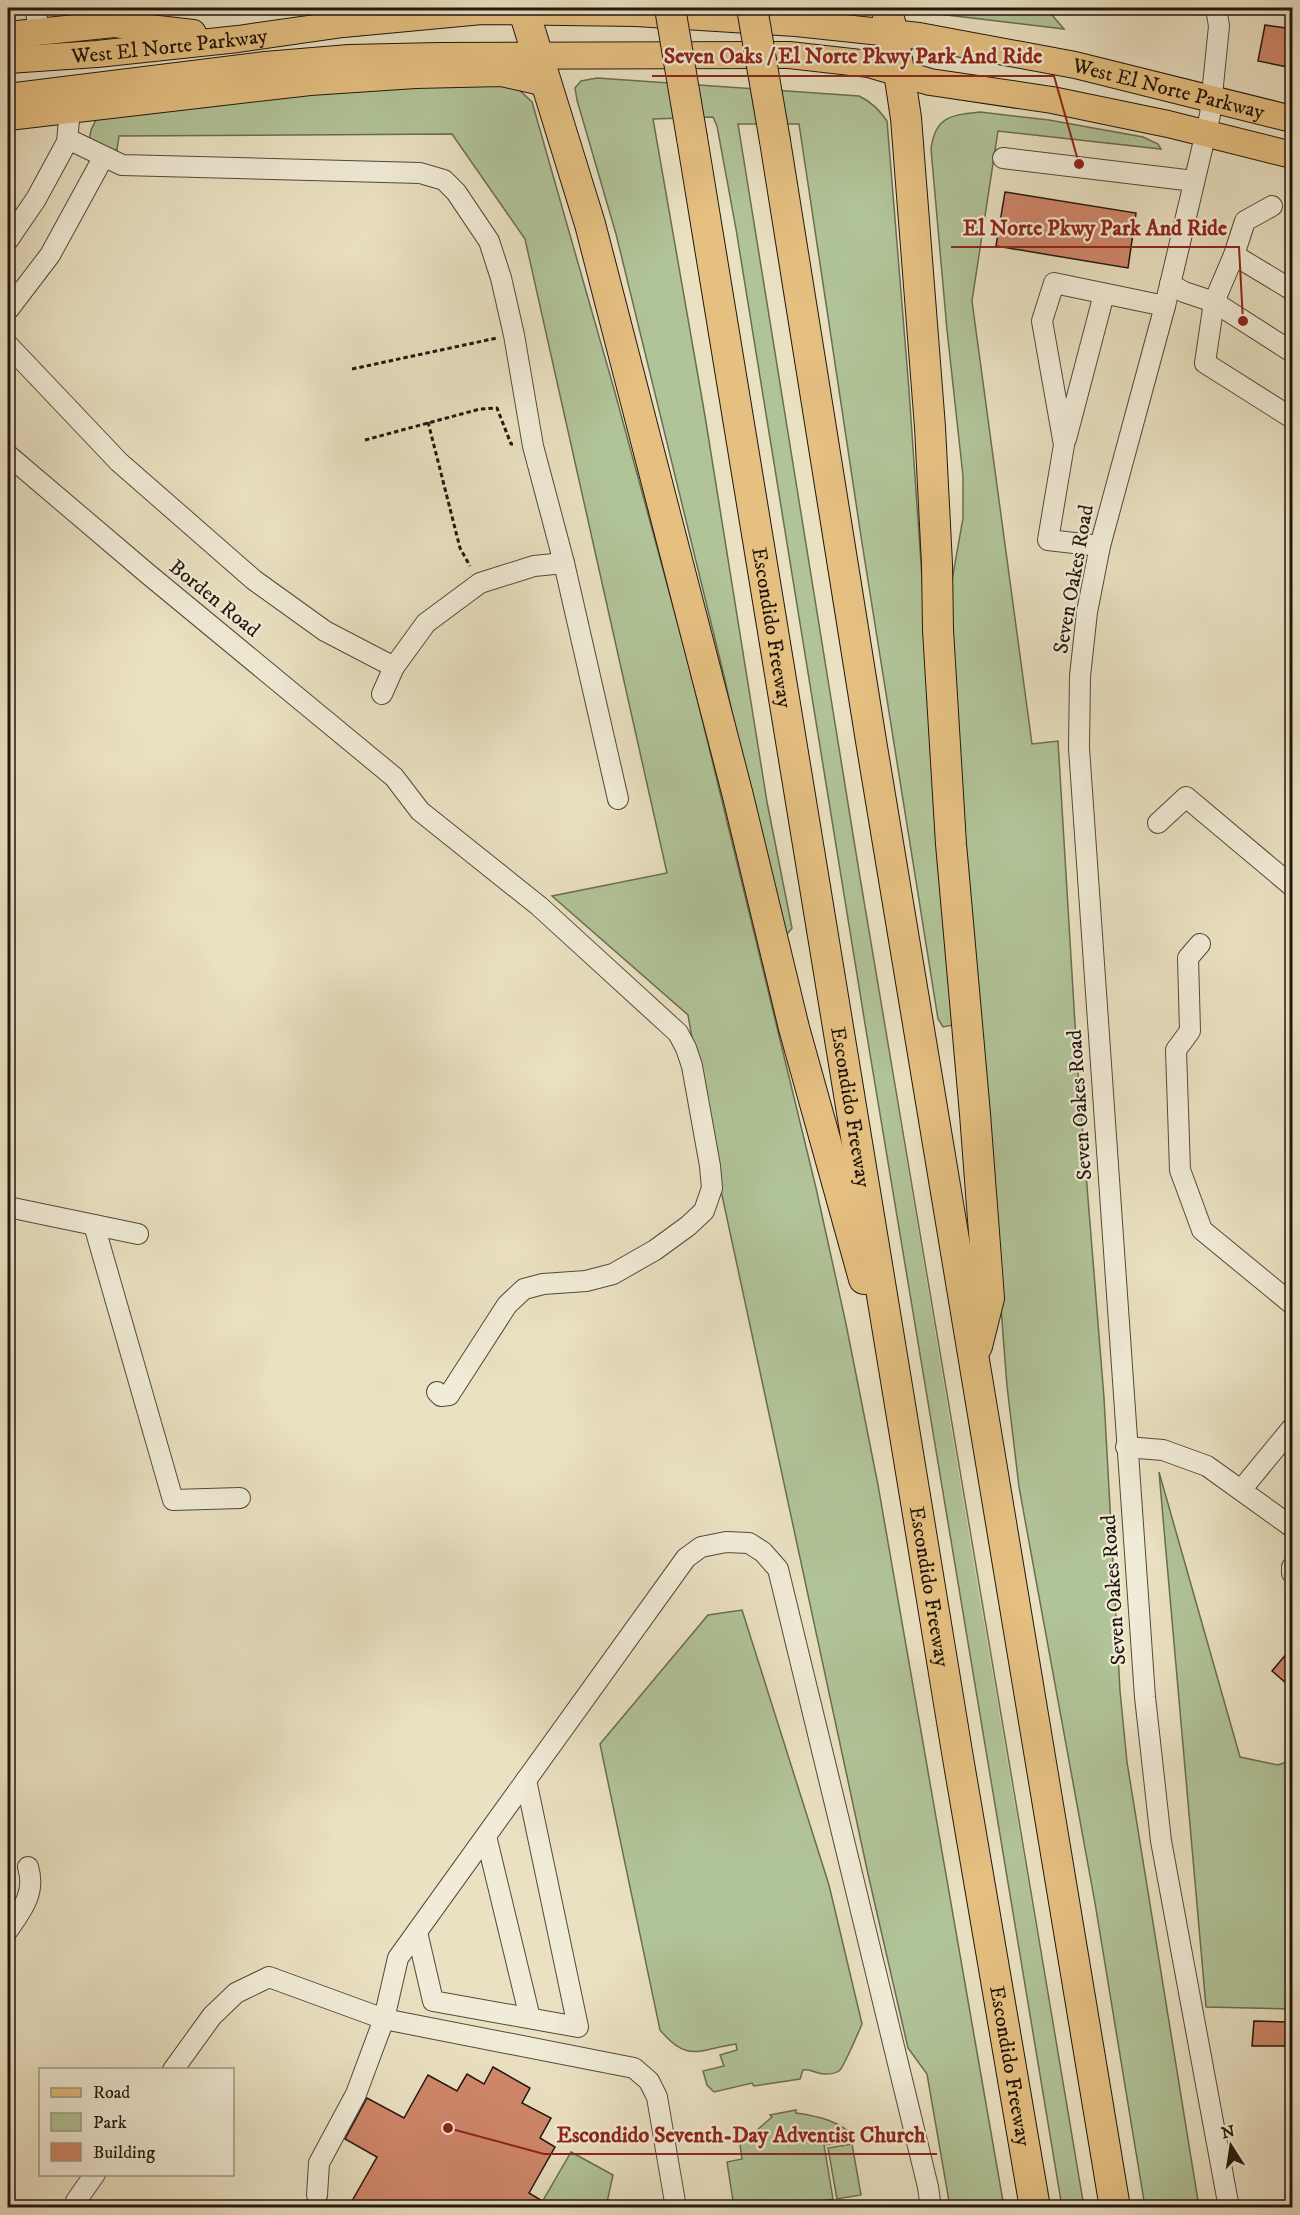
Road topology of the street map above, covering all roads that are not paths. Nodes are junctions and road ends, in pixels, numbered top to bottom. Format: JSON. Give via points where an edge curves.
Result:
{"nodes":[{"id":1,"x":670,"y":8,"type":"edge"},
{"id":2,"x":752,"y":8,"type":"edge"},
{"id":3,"x":1216,"y":8,"type":"edge"},
{"id":4,"x":524,"y":9,"type":"edge"},
{"id":5,"x":37,"y":19,"type":"edge"},
{"id":6,"x":889,"y":20,"type":"edge"},
{"id":7,"x":8,"y":35,"type":"edge"},
{"id":8,"x":238,"y":39,"type":"junction"},
{"id":9,"x":538,"y":55,"type":"junction"},
{"id":10,"x":43,"y":57,"type":"junction"},
{"id":11,"x":8,"y":60,"type":"edge"},
{"id":12,"x":899,"y":72,"type":"junction"},
{"id":13,"x":8,"y":83,"type":"edge"},
{"id":14,"x":546,"y":83,"type":"junction"},
{"id":15,"x":8,"y":97,"type":"edge"},
{"id":16,"x":1211,"y":98,"type":"junction"},
{"id":17,"x":69,"y":99,"type":"junction"},
{"id":18,"x":8,"y":117,"type":"edge"},
{"id":19,"x":1293,"y":119,"type":"edge"},
{"id":20,"x":1205,"y":133,"type":"junction"},
{"id":21,"x":68,"y":139,"type":"junction"},
{"id":22,"x":1293,"y":155,"type":"edge"},
{"id":23,"x":103,"y":158,"type":"junction"},
{"id":24,"x":1003,"y":158,"type":"dead end"},
{"id":25,"x":1194,"y":181,"type":"junction"},
{"id":26,"x":1272,"y":206,"type":"dead end"},
{"id":27,"x":8,"y":240,"type":"edge"},
{"id":28,"x":1234,"y":255,"type":"junction"},
{"id":29,"x":1170,"y":284,"type":"junction"},
{"id":30,"x":1293,"y":290,"type":"edge"},
{"id":31,"x":1104,"y":294,"type":"junction"},
{"id":32,"x":1214,"y":302,"type":"junction"},
{"id":33,"x":1165,"y":306,"type":"junction"},
{"id":34,"x":8,"y":310,"type":"edge"},
{"id":35,"x":8,"y":345,"type":"edge"},
{"id":36,"x":1293,"y":352,"type":"edge"},
{"id":37,"x":1293,"y":418,"type":"edge"},
{"id":38,"x":1064,"y":445,"type":"junction"},
{"id":39,"x":8,"y":455,"type":"edge"},
{"id":40,"x":1100,"y":546,"type":"junction"},
{"id":41,"x":564,"y":564,"type":"junction"},
{"id":42,"x":394,"y":667,"type":"junction"},
{"id":43,"x":382,"y":694,"type":"dead end"},
{"id":44,"x":618,"y":799,"type":"dead end"},
{"id":45,"x":1158,"y":823,"type":"dead end"},
{"id":46,"x":1293,"y":886,"type":"edge"},
{"id":47,"x":1200,"y":944,"type":"dead end"},
{"id":48,"x":8,"y":1207,"type":"edge"},
{"id":49,"x":94,"y":1225,"type":"junction"},
{"id":50,"x":138,"y":1234,"type":"dead end"},
{"id":51,"x":1293,"y":1304,"type":"edge"},
{"id":52,"x":974,"y":1358,"type":"junction"},
{"id":53,"x":437,"y":1392,"type":"dead end"},
{"id":54,"x":901,"y":1405,"type":"junction"},
{"id":55,"x":1293,"y":1428,"type":"edge"},
{"id":56,"x":1126,"y":1447,"type":"junction"},
{"id":57,"x":1240,"y":1490,"type":"junction"},
{"id":58,"x":240,"y":1498,"type":"dead end"},
{"id":59,"x":1293,"y":1527,"type":"edge"},
{"id":60,"x":1293,"y":1567,"type":"edge"},
{"id":61,"x":1293,"y":1573,"type":"edge"},
{"id":62,"x":526,"y":1780,"type":"junction"},
{"id":63,"x":486,"y":1836,"type":"junction"},
{"id":64,"x":28,"y":1867,"type":"dead end"},
{"id":65,"x":8,"y":1930,"type":"edge"},
{"id":66,"x":417,"y":1932,"type":"junction"},
{"id":67,"x":530,"y":2018,"type":"junction"},
{"id":68,"x":384,"y":2019,"type":"junction"},
{"id":69,"x":174,"y":2068,"type":"edge"},
{"id":70,"x":94,"y":2176,"type":"edge"},
{"id":71,"x":317,"y":2195,"type":"dead end"},
{"id":72,"x":74,"y":2208,"type":"edge"},
{"id":73,"x":676,"y":2208,"type":"edge"},
{"id":74,"x":931,"y":2208,"type":"edge"},
{"id":75,"x":1035,"y":2208,"type":"edge"},
{"id":76,"x":1116,"y":2208,"type":"edge"},
{"id":77,"x":1229,"y":2208,"type":"edge"}],
"edges":[{"from":1,"to":54,"type":"highway","name":"Escondido Freeway","bridge":true},
{"from":2,"to":52,"type":"highway","bridge":true},
{"from":3,"to":16,"type":"street","name":"Seven Oakes Road","via":[[1219,26]]},
{"from":4,"to":6,"type":"main road","name":"West El Norte Parkway","via":[[796,23]]},
{"from":4,"to":8,"type":"main road","name":"West El Norte Parkway","via":[[415,16]]},
{"from":4,"to":9,"type":"highway"},
{"from":5,"to":7,"type":"main road"},
{"from":5,"to":8,"type":"main road"},
{"from":5,"to":10,"type":"main road"},
{"from":6,"to":12,"type":"highway"},
{"from":6,"to":16,"type":"main road","name":"West El Norte Parkway"},
{"from":8,"to":10,"type":"main road","name":"West El Norte Parkway"},
{"from":8,"to":17,"type":"main road","via":[[192,58],[80,74],[72,81]]},
{"from":9,"to":12,"type":"main road","name":"West El Norte Parkway","via":[[789,55],[869,64]]},
{"from":9,"to":14,"type":"highway"},
{"from":9,"to":17,"type":"main road","name":"West El Norte Parkway","via":[[339,59],[266,65]]},
{"from":10,"to":11,"type":"main road","name":"West El Norte Parkway"},
{"from":10,"to":13,"type":"main road","via":[[41,76]]},
{"from":12,"to":20,"type":"main road","name":"West El Norte Parkway","via":[[930,82],[1052,100]]},
{"from":12,"to":52,"type":"highway","via":[[930,427],[951,844],[989,1298]]},
{"from":14,"to":17,"type":"main road","via":[[502,74],[415,75]]},
{"from":14,"to":54,"type":"highway","via":[[590,224],[797,1040]]},
{"from":15,"to":17,"type":"main road","name":"West El Norte Parkway"},
{"from":16,"to":19,"type":"main road","name":"West El Norte Parkway"},
{"from":16,"to":20,"type":"street","name":"Seven Oakes Road"},
{"from":17,"to":18,"type":"main road"},
{"from":17,"to":21,"type":"street"},
{"from":20,"to":22,"type":"main road","name":"West El Norte Parkway"},
{"from":20,"to":25,"type":"street","name":"Seven Oakes Road"},
{"from":21,"to":23,"type":"street"},
{"from":21,"to":27,"type":"street","via":[[36,199]]},
{"from":23,"to":34,"type":"street","via":[[50,255]]},
{"from":23,"to":41,"type":"street","via":[[122,165],[420,173],[444,180],[489,242],[501,278],[533,446]]},
{"from":24,"to":25,"type":"street"},
{"from":25,"to":29,"type":"street","name":"Seven Oakes Road"},
{"from":26,"to":28,"type":"street","via":[[1245,221]]},
{"from":28,"to":30,"type":"street"},
{"from":28,"to":32,"type":"street"},
{"from":29,"to":32,"type":"street"},
{"from":29,"to":33,"type":"street","name":"Seven Oakes Road"},
{"from":31,"to":33,"type":"street"},
{"from":31,"to":38,"type":"street"},
{"from":31,"to":38,"type":"street","via":[[1053,283],[1042,321]]},
{"from":32,"to":36,"type":"street"},
{"from":32,"to":37,"type":"street","via":[[1205,363]]},
{"from":33,"to":40,"type":"street","name":"Seven Oakes Road"},
{"from":35,"to":42,"type":"street","via":[[119,462],[254,580],[325,631]]},
{"from":38,"to":40,"type":"street","via":[[1048,540]]},
{"from":39,"to":53,"type":"street","name":"Borden Road","via":[[394,777],[420,811],[539,906],[678,1033],[686,1048],[710,1166],[712,1188],[704,1211],[655,1250],[613,1274],[524,1289],[507,1305],[449,1395]]},
{"from":40,"to":56,"type":"street","name":"Seven Oakes Road","via":[[1087,612],[1079,748]]},
{"from":41,"to":42,"type":"street","via":[[534,566],[480,584],[426,623]]},
{"from":41,"to":44,"type":"street"},
{"from":42,"to":43,"type":"street"},
{"from":45,"to":46,"type":"street","via":[[1186,797]]},
{"from":47,"to":51,"type":"street","via":[[1188,958],[1191,1031],[1176,1050],[1180,1170],[1202,1230]]},
{"from":48,"to":49,"type":"street"},
{"from":49,"to":50,"type":"street"},
{"from":49,"to":58,"type":"street","via":[[173,1500]]},
{"from":52,"to":76,"type":"highway"},
{"from":54,"to":75,"type":"highway","name":"Escondido Freeway"},
{"from":55,"to":57,"type":"street"},
{"from":56,"to":57,"type":"street","via":[[1164,1450],[1208,1466]]},
{"from":56,"to":77,"type":"street","name":"Seven Oakes Road","via":[[1145,1697],[1161,1841]]},
{"from":57,"to":59,"type":"street"},
{"from":60,"to":61,"type":"street"},
{"from":62,"to":63,"type":"street"},
{"from":62,"to":67,"type":"street","via":[[578,2027]]},
{"from":62,"to":74,"type":"street","via":[[686,1558],[701,1547],[726,1542],[749,1544],[763,1552],[778,1569]]},
{"from":63,"to":66,"type":"street"},
{"from":63,"to":67,"type":"street"},
{"from":64,"to":65,"type":"street","via":[[31,1878],[26,1906]]},
{"from":66,"to":67,"type":"street","via":[[434,2001]]},
{"from":66,"to":68,"type":"street","via":[[398,1958]]},
{"from":68,"to":69,"type":"street","via":[[269,1977],[236,1993],[212,2016]]},
{"from":68,"to":71,"type":"street","via":[[356,2094],[319,2163]]},
{"from":68,"to":73,"type":"street","via":[[634,2067],[649,2081],[657,2097]]},
{"from":70,"to":72,"type":"street"}]}
